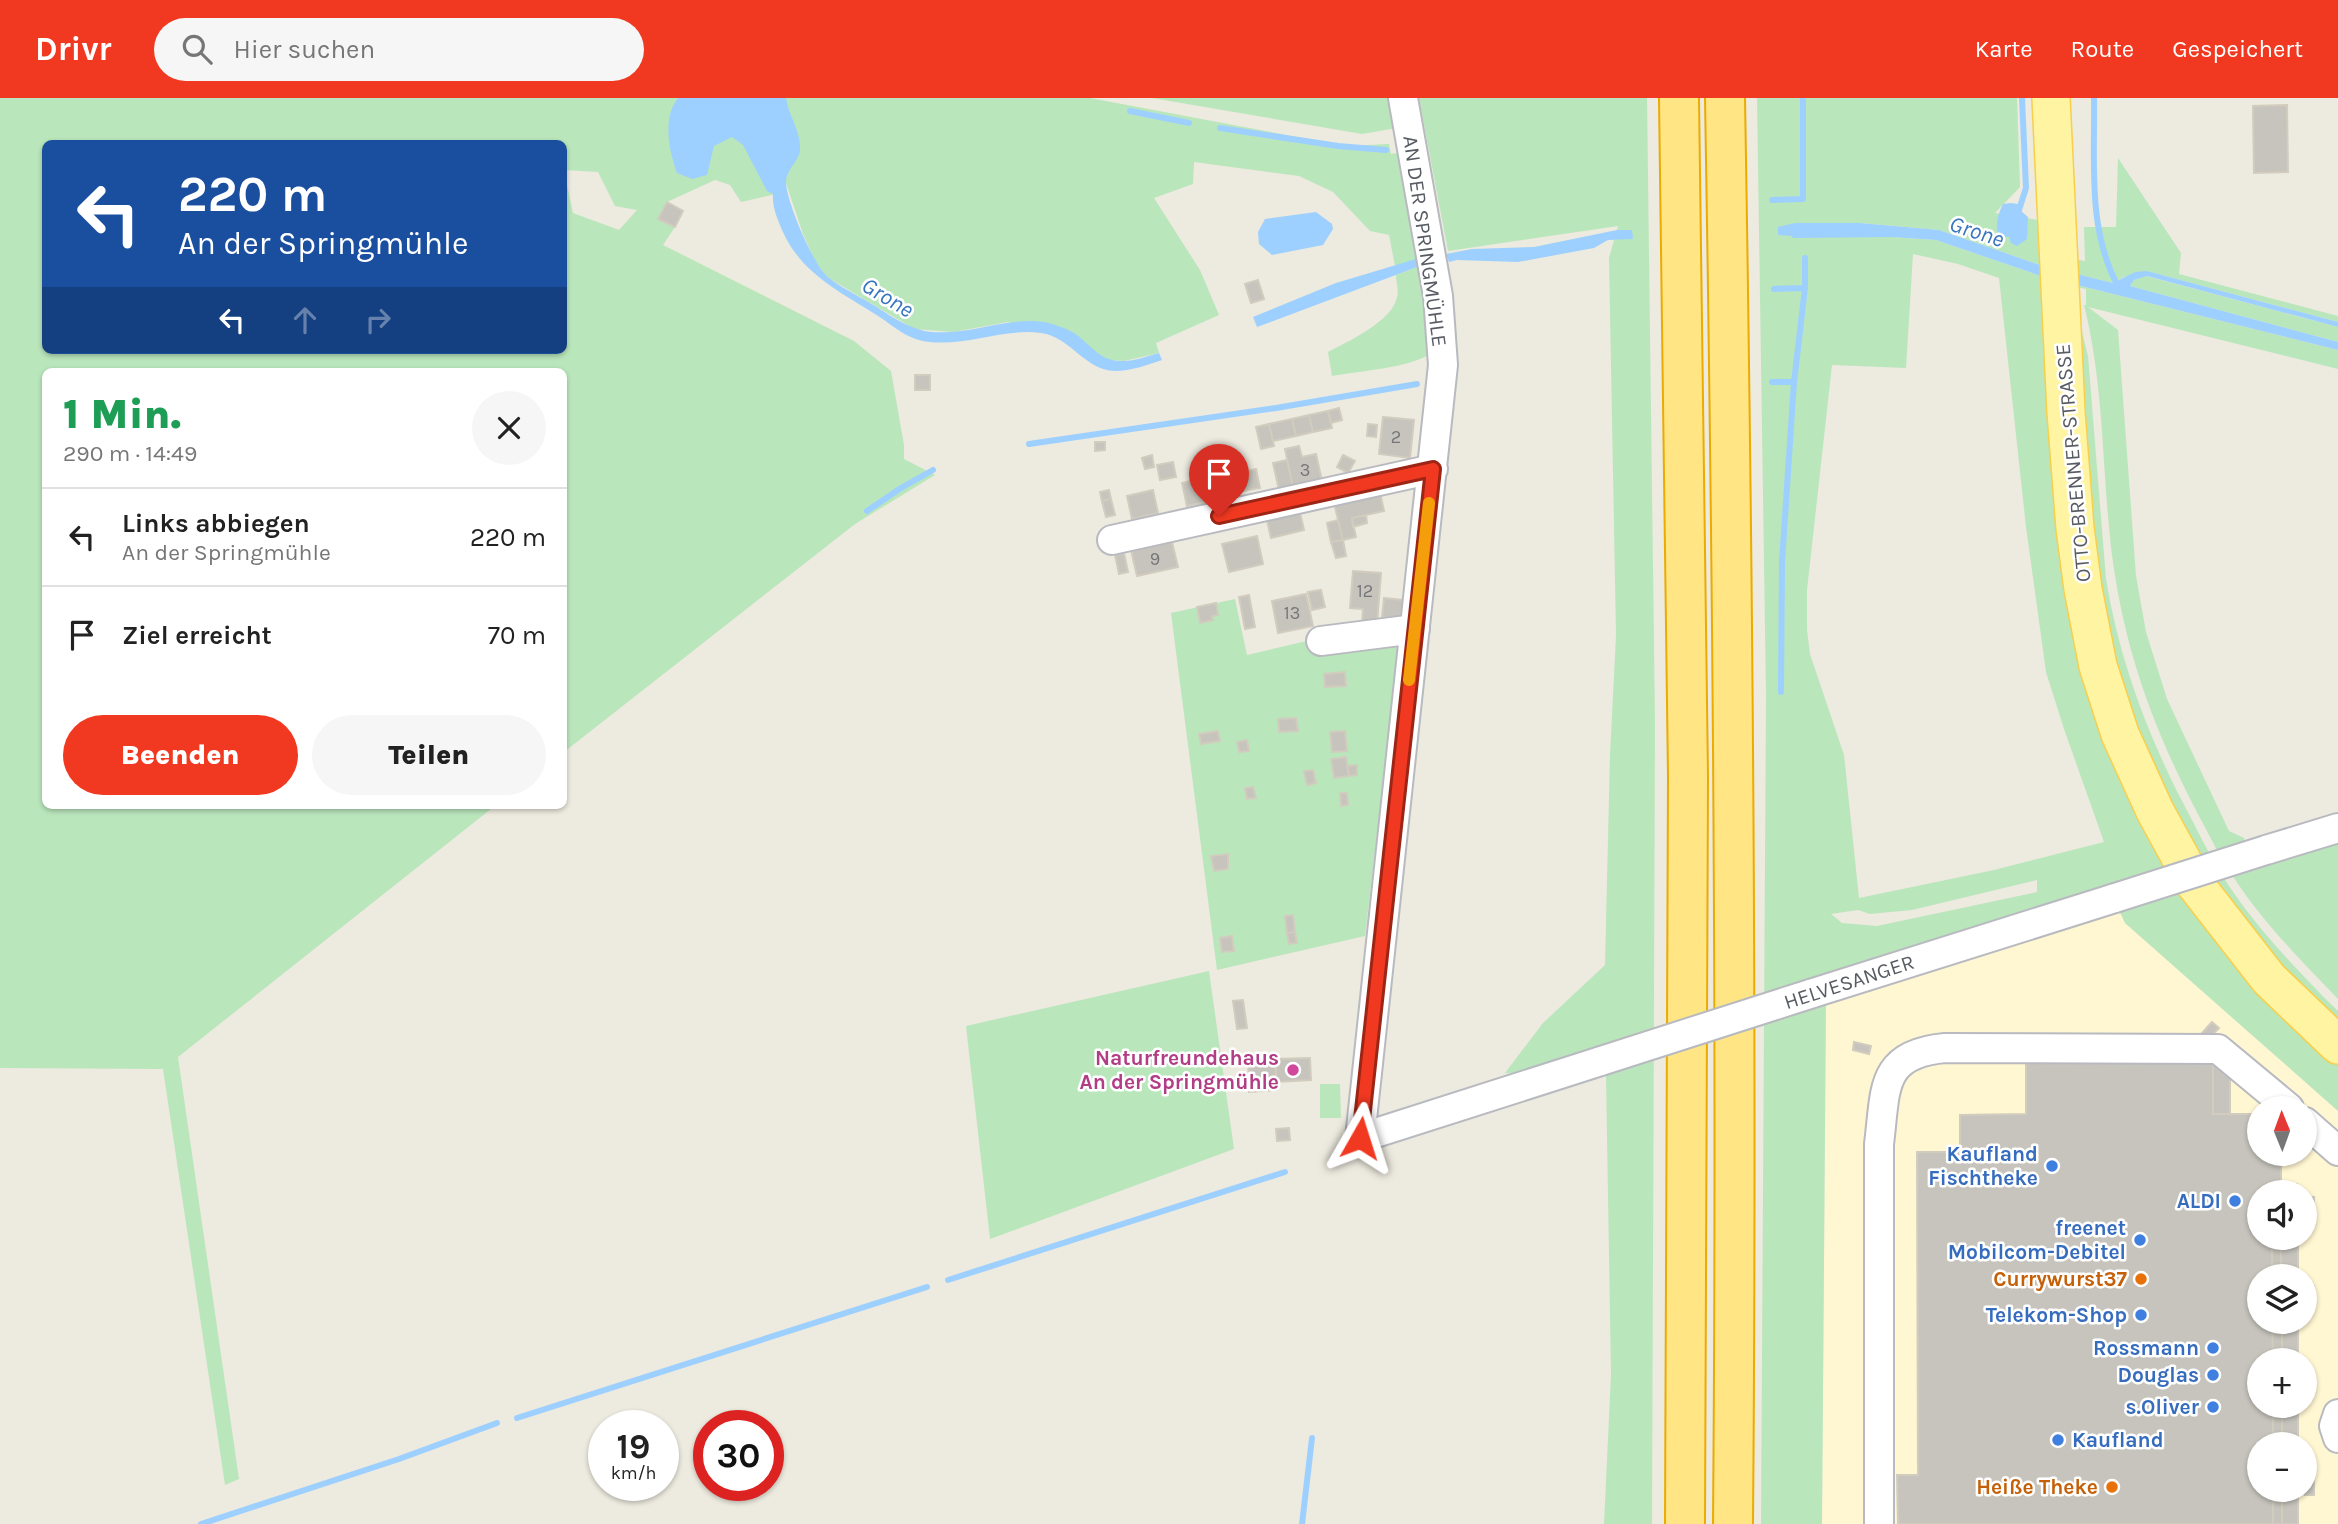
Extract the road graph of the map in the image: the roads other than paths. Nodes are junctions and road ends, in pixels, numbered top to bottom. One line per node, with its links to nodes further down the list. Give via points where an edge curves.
1 (1403, 98): 5 (street, AN DER SPRINGMÜHLE, via 1441,331 1443,365)
2 (1679, 98): 17 (highway, via 1688,777)
3 (1725, 98): 18 (highway, via 1733,734)
4 (2051, 98): 10 (main road, OTTO-BRENNER-STRASSE, via 2068,438 2081,577 2098,666 2120,734 2194,884 2269,979)
5 (1433, 469): 6 (street); 7 (street, AN DER SPRINGMÜHLE)
6 (1112, 540)
7 (1415, 629): 8 (street); 13 (street, AN DER SPRINGMÜHLE)
8 (1321, 640)
9 (2338, 828): 13 (street, HELVESANGER, bridge)
10 (2338, 1045)
11 (2275, 1096): 19 (street, via 2218,1049 1945,1048 1904,1058 1886,1086 1879,1144)
12 (2317, 1133): 14 (street)
13 (1360, 1138)
14 (2338, 1151)
15 (2338, 1415): 16 (street, via 2334,1426)
16 (2338, 1438)
17 (1685, 1524)
18 (1733, 1524)
19 (1879, 1524)

